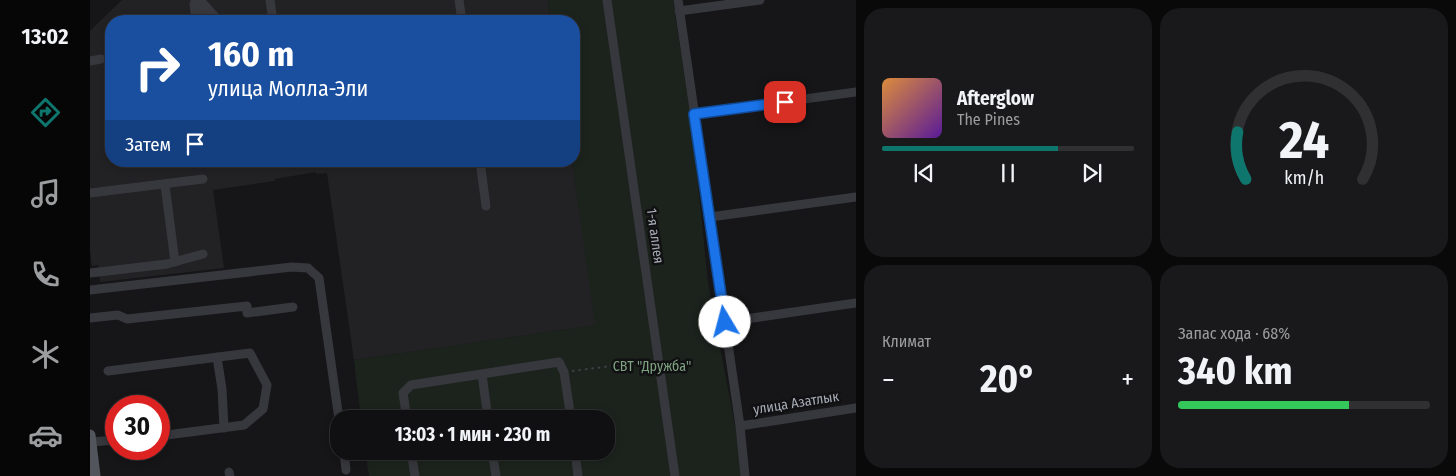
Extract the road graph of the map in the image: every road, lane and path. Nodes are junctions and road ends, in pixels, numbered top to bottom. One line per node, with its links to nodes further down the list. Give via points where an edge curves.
1 (194, 0): 9 (street); 10 (street)
2 (200, 0): 11 (street)
3 (270, 0): 12 (street)
4 (460, 0): 13 (street)
5 (607, 0): 34 (street, 1-я аллея)
6 (678, 0): 8 (street)
7 (760, 0): 8 (street)
8 (679, 11): 17 (street)
9 (195, 15)
10 (201, 15)
11 (214, 15)
12 (271, 15)
13 (461, 15)
14 (101, 59): 15 (street)
15 (90, 61)
16 (856, 92): 17 (street)
17 (694, 114): 24 (street)
18 (481, 167): 23 (street)
19 (203, 179): 20 (street)
20 (164, 184): 21 (street); 26 (street)
21 (90, 192)
22 (856, 197): 24 (street)
23 (486, 206)
24 (710, 217): 32 (street)
25 (203, 254): 26 (street)
26 (175, 262): 27 (street)
27 (90, 273)
28 (90, 290): 39 (street, via 292,267 308,268 319,278)
29 (856, 304): 32 (street)
30 (293, 307): 31 (street, via 247,313 247,306 127,319 118,315)
31 (90, 318)
32 (725, 322): 43 (street)
33 (217, 357): 35 (street); 44 (street); 44 (street, via 250,352 267,385 263,409 244,425)
34 (659, 360): 36 (path); 57 (street, 1-я аллея)
35 (108, 371)
36 (564, 372): 37 (street, via 559,362); 42 (street)
37 (482, 374): 40 (street, via 411,385 404,393); 41 (street)
38 (856, 408): 43 (street, улица Азатлык)
39 (338, 410)
40 (406, 410)
41 (487, 410)
42 (570, 410)
43 (740, 426): 58 (street)
44 (224, 428): 45 (street)
45 (170, 435)
46 (90, 438): 47 (street); 53 (main road)
47 (105, 439)
48 (345, 460): 52 (street)
49 (412, 460): 54 (street)
50 (493, 460): 55 (street)
51 (576, 460): 56 (street)
52 (346, 470)
53 (95, 476)
54 (415, 476)
55 (496, 476)
56 (578, 476)
57 (675, 476)
58 (745, 476)

